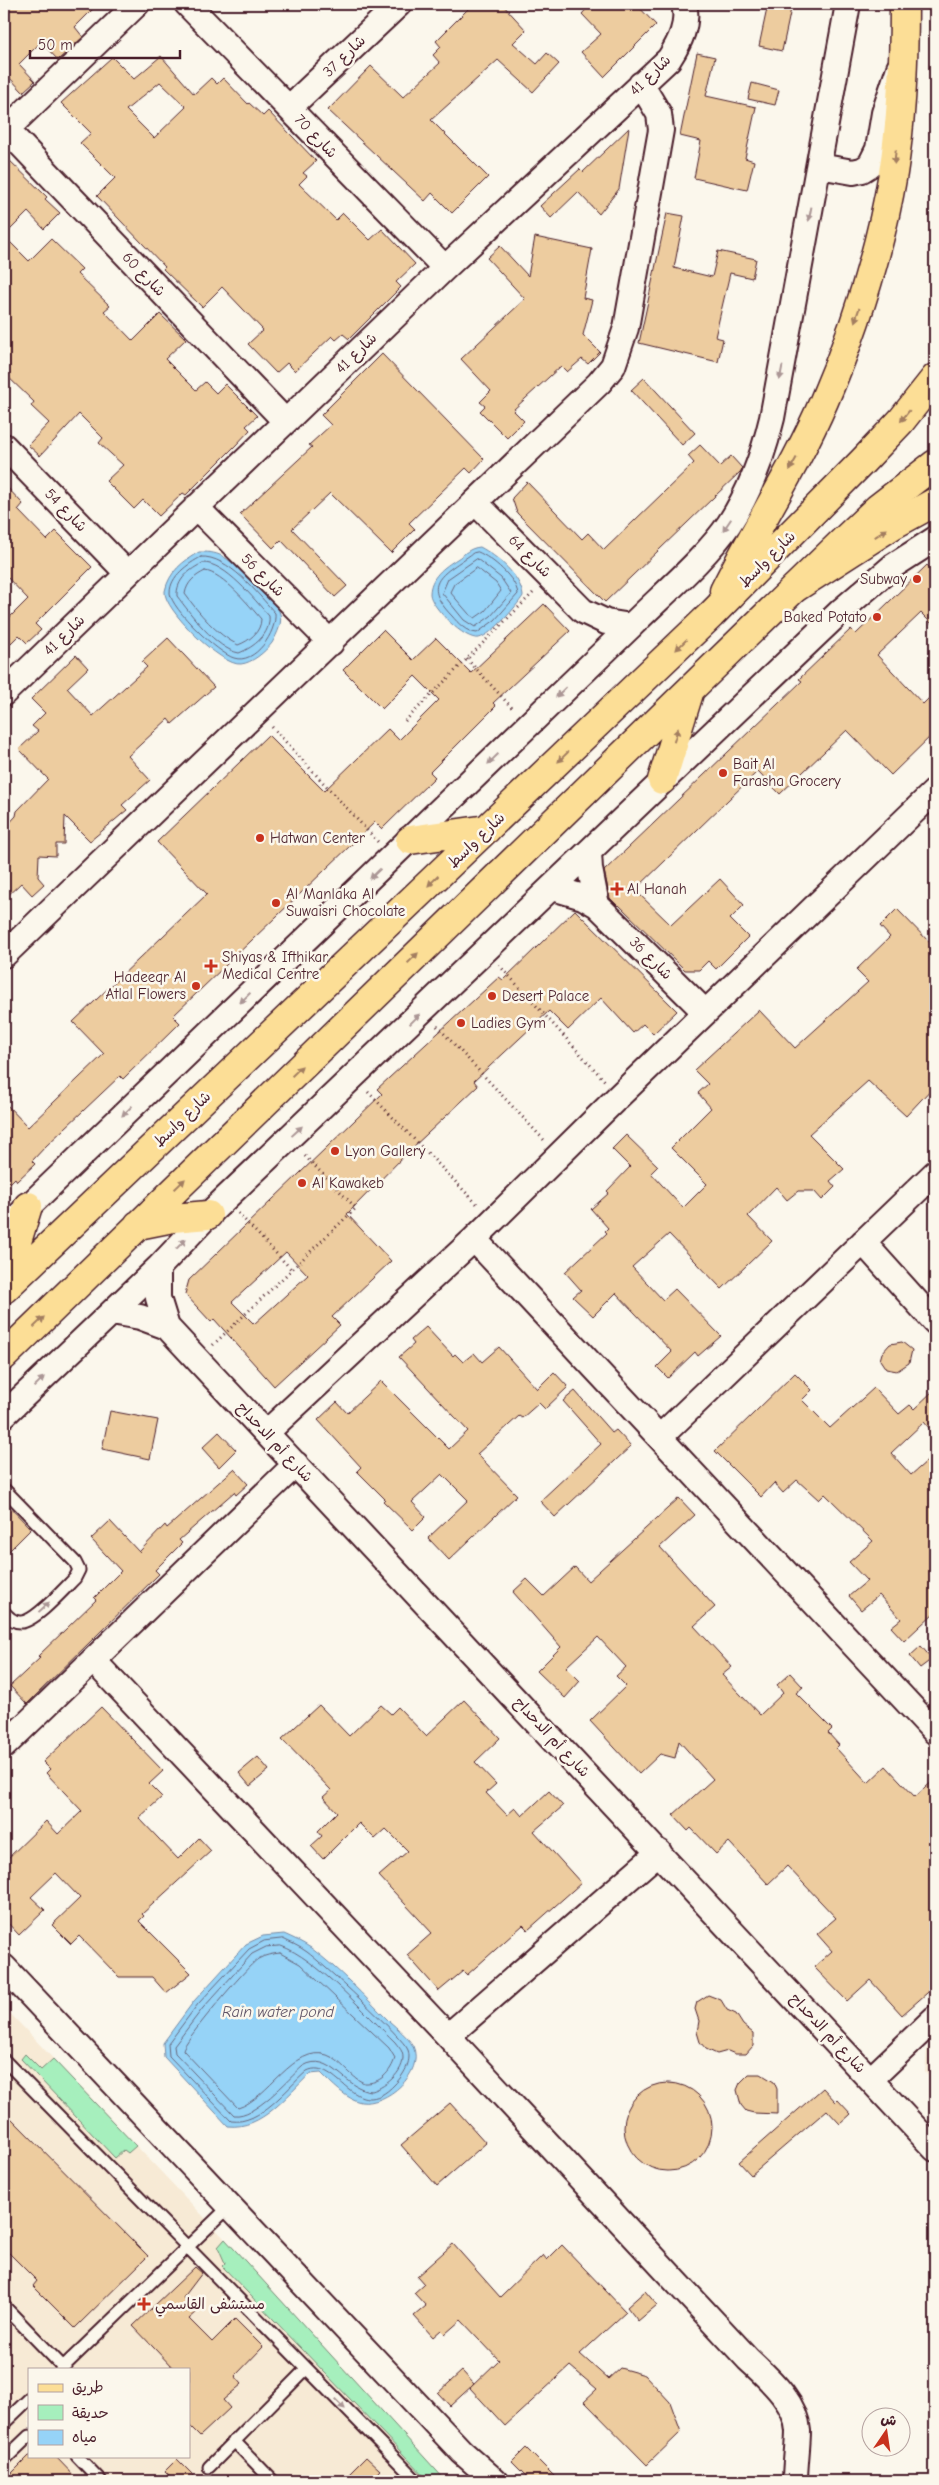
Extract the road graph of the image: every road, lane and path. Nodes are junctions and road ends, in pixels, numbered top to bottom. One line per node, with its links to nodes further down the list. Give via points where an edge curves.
1 (137, 4): 10 (street)
2 (187, 4): 9 (street, شارع 70)
3 (399, 4): 9 (street, شارع 37)
4 (684, 4): 8 (street, شارع 41, via 684,28 679,44 669,59)
5 (848, 4): 11 (street)
6 (904, 4): 7 (main road)
7 (904, 57): 11 (street, via 889,94 876,158 862,170 853,172); 25 (main road, one-way to 25, via 893,174 874,257 854,322 824,402 802,448 753,534)
8 (641, 84): 12 (street, شارع 41); 17 (street, via 659,114 661,130 621,348 613,366 599,383)
9 (289, 108): 12 (street, شارع 70)
10 (5, 128): 14 (street, شارع 60)
11 (819, 166): 26 (street, one-way to 26, via 772,418 750,484 715,543)
12 (444, 268): 14 (street, شارع 41)
13 (935, 378): 25 (main road, شارع واسط, one-way to 25, via 864,461)
14 (285, 421): 19 (street, شارع 41)
15 (4, 446): 21 (street, شارع 54)
16 (935, 464): 23 (main road, via 878,508)
17 (475, 502): 22 (street, شارع 64); 27 (street)
18 (935, 502): 23 (main road, one-way to 18)
19 (196, 507): 21 (street, شارع 41); 27 (street, شارع 56)
20 (935, 540): 35 (street, via 893,566 866,588)
21 (127, 574): 31 (street, شارع 41)
22 (549, 576): 24 (street, شارع 64); 28 (path)
23 (795, 588): 30 (main road)
24 (583, 612): 26 (street, شارع 64, via 606,622); 29 (street, شارع 64, via 592,635)
25 (712, 616): 37 (main road, شارع واسط, one-way to 37)
26 (631, 626): 29 (street)
27 (331, 643): 32 (street)
28 (466, 659): 33 (path); 34 (path)
29 (594, 660): 34 (street, one-way to 34)
30 (690, 690): 35 (main road, one-way to 30); 54 (main road, one-way to 30)
31 (4, 693)
32 (258, 712): 38 (path); 43 (street)
33 (405, 721)
34 (528, 725): 38 (street, one-way to 38)
35 (662, 780): 39 (street)
36 (935, 791): 45 (street)
37 (487, 829): 38 (main road); 61 (main road, شارع واسط, one-way to 61)
38 (401, 849): 51 (street, one-way to 51)
39 (589, 852): 40 (street); 41 (street)
40 (553, 888): 41 (street, شارع 36); 42 (street)
41 (597, 904): 45 (street, شارع 36)
42 (486, 950): 44 (street); 47 (path)
43 (4, 955)
44 (423, 1011): 46 (street, one-way to 44); 49 (path)
45 (705, 1012): 47 (street)
46 (354, 1078): 48 (street, one-way to 46); 53 (path)
47 (618, 1096): 49 (street)
48 (288, 1139): 52 (street); 59 (path, via 356,1208)
49 (558, 1156): 53 (street)
50 (935, 1173): 57 (street)
51 (28, 1206): 55 (street); 60 (main road)
52 (217, 1207): 54 (main road); 58 (street, one-way to 52); 59 (path)
53 (493, 1220): 56 (street)
54 (138, 1225): 65 (main road, one-way to 54)
55 (4, 1230)
56 (474, 1239): 68 (street); 69 (street)
57 (863, 1242): 63 (street); 69 (street)
58 (158, 1268): 62 (street); 64 (street, شارع أم الدحداح, via 158,1298)
59 (291, 1269): 66 (path)
60 (4, 1284)
61 (4, 1289)
62 (112, 1312): 64 (street, شارع أم الدحداح); 67 (street, one-way to 62)
63 (935, 1322)
64 (168, 1327): 66 (street, شارع أم الدحداح)
65 (4, 1356)
66 (198, 1359): 68 (street, شارع أم الدحداح)
67 (4, 1415)
68 (266, 1433): 70 (street, شارع أم الدحداح)
69 (660, 1437): 74 (street)
70 (296, 1464): 73 (street); 76 (street, شارع أم الدحداح)
71 (4, 1489): 72 (lane, one-way to 71, via 20,1622 32,1618 75,1578 79,1570 75,1562 18,1510)
72 (4, 1612)
73 (93, 1660): 75 (street); 79 (street)
74 (935, 1732)
75 (4, 1746)
76 (659, 1852): 79 (street); 81 (street, شارع أم الدحداح)
77 (4, 1967): 83 (street)
78 (935, 2018): 81 (street)
79 (448, 2036): 102 (street, via 773,2383 790,2406 798,2432)
80 (4, 2060): 84 (lane)
81 (871, 2079): 82 (street, شارع أم الدحداح)
82 (935, 2148)
83 (230, 2206): 84 (lane); 93 (street)
84 (187, 2248): 87 (lane); 88 (lane)
85 (4, 2306): 86 (lane)
86 (8, 2319): 87 (lane)
87 (62, 2368)
88 (305, 2370): 92 (lane); 99 (lane, one-way to 99)
89 (28, 2402): 90 (lane)
90 (4, 2424)
91 (28, 2437): 94 (lane)
92 (234, 2441): 96 (lane); 98 (lane)
93 (462, 2452): 100 (street); 101 (street)
94 (6, 2453)
95 (79, 2458): 97 (lane)
96 (209, 2467)
97 (101, 2481)
98 (273, 2481)
99 (417, 2481)
100 (480, 2481)
101 (495, 2481)
102 (795, 2481)

